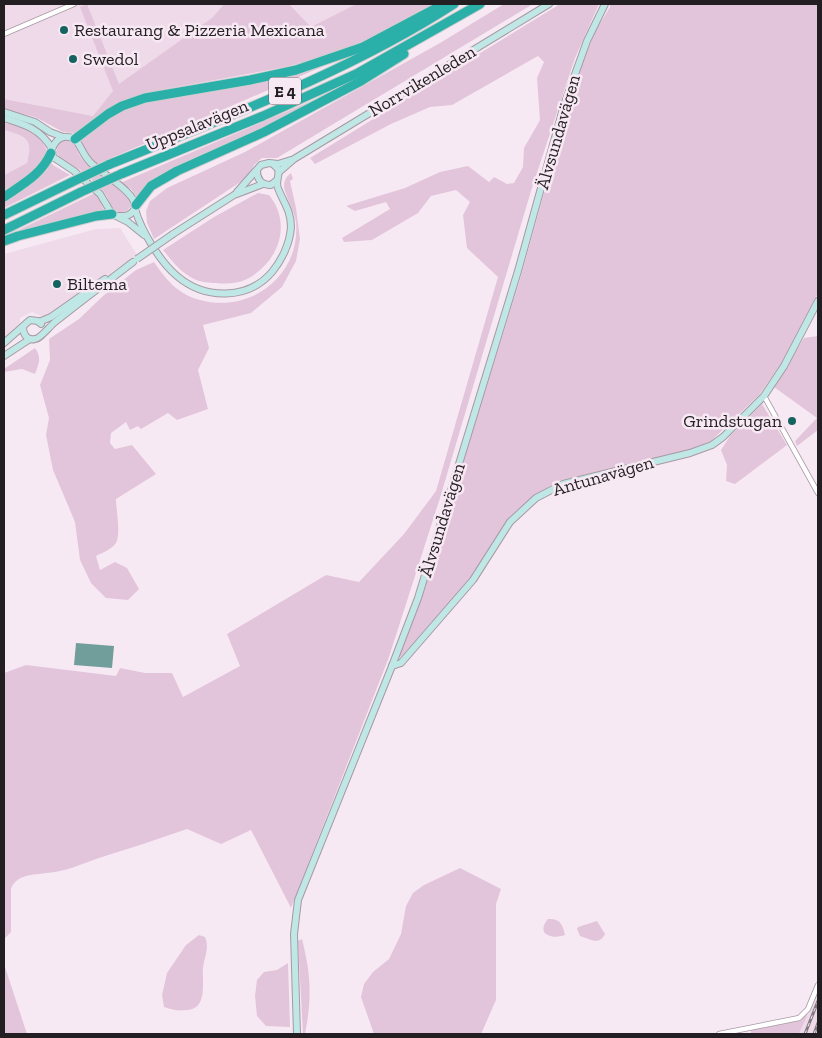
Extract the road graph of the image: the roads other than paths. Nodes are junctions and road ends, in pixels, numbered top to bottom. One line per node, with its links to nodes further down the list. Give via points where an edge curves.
1 (74, 4): 8 (street)
2 (444, 4): 12 (highway, via 363,47 296,70 145,98 122,106)
3 (454, 4): 25 (highway, Uppsalavägen / E 4, bridge, via 354,60 108,165)
4 (480, 4): 7 (highway, Uppsalavägen / E 4)
5 (549, 4): 14 (street, Norrvikenleden)
6 (605, 4): 39 (street, Älvsundavägen, via 587,41 564,105 520,263 421,588)
7 (466, 13): 23 (highway, via 361,81 151,186); 26 (highway, Uppsalavägen / E 4, bridge, via 358,73 264,116 121,174)
8 (4, 34)
9 (4, 112): 11 (street)
10 (4, 118): 13 (street, via 36,130)
11 (64, 136): 12 (street); 13 (street)
12 (75, 139): 23 (street, via 90,162 133,197)
13 (51, 151): 21 (highway, via 39,172); 24 (street, via 56,161 74,171 100,194)
14 (294, 159): 15 (street, Norrvikenleden); 17 (street, Norrvikenleden)
15 (273, 164): 16 (street, via 265,163); 17 (street)
16 (257, 171): 19 (street, via 258,178); 20 (street)
17 (279, 172): 18 (street)
18 (278, 180): 19 (street, via 271,185); 22 (street, via 277,187)
19 (265, 184): 20 (street); 22 (street)
20 (234, 195): 29 (street, bridge)
21 (4, 197)
22 (284, 200): 28 (street, via 290,213 291,228 278,265 255,286 240,292 208,293 191,286 176,276)
23 (136, 207): 24 (street, via 125,216); 28 (street)
24 (114, 215): 27 (highway, via 96,216); 28 (street, via 128,222)
25 (4, 216)
26 (4, 230)
27 (4, 241)
28 (150, 241)
29 (135, 260): 31 (street); 33 (street)
30 (818, 300): 37 (street, Antunavägen, via 784,366)
31 (39, 322): 32 (street, via 30,320); 33 (street)
32 (23, 327): 34 (street, via 24,334); 35 (street)
33 (43, 332): 34 (street, via 38,338)
34 (30, 339): 36 (street)
35 (4, 344)
36 (4, 356)
37 (764, 396): 38 (street); 39 (street, Antunavägen, via 712,445 563,484 536,498 510,522 459,598 401,663)
38 (818, 493)
39 (392, 666): 41 (street, Älvsundavägen, via 298,900 294,934)
40 (818, 984): 42 (street, via 808,1009 799,1018)
41 (297, 1034)
42 (719, 1034)

